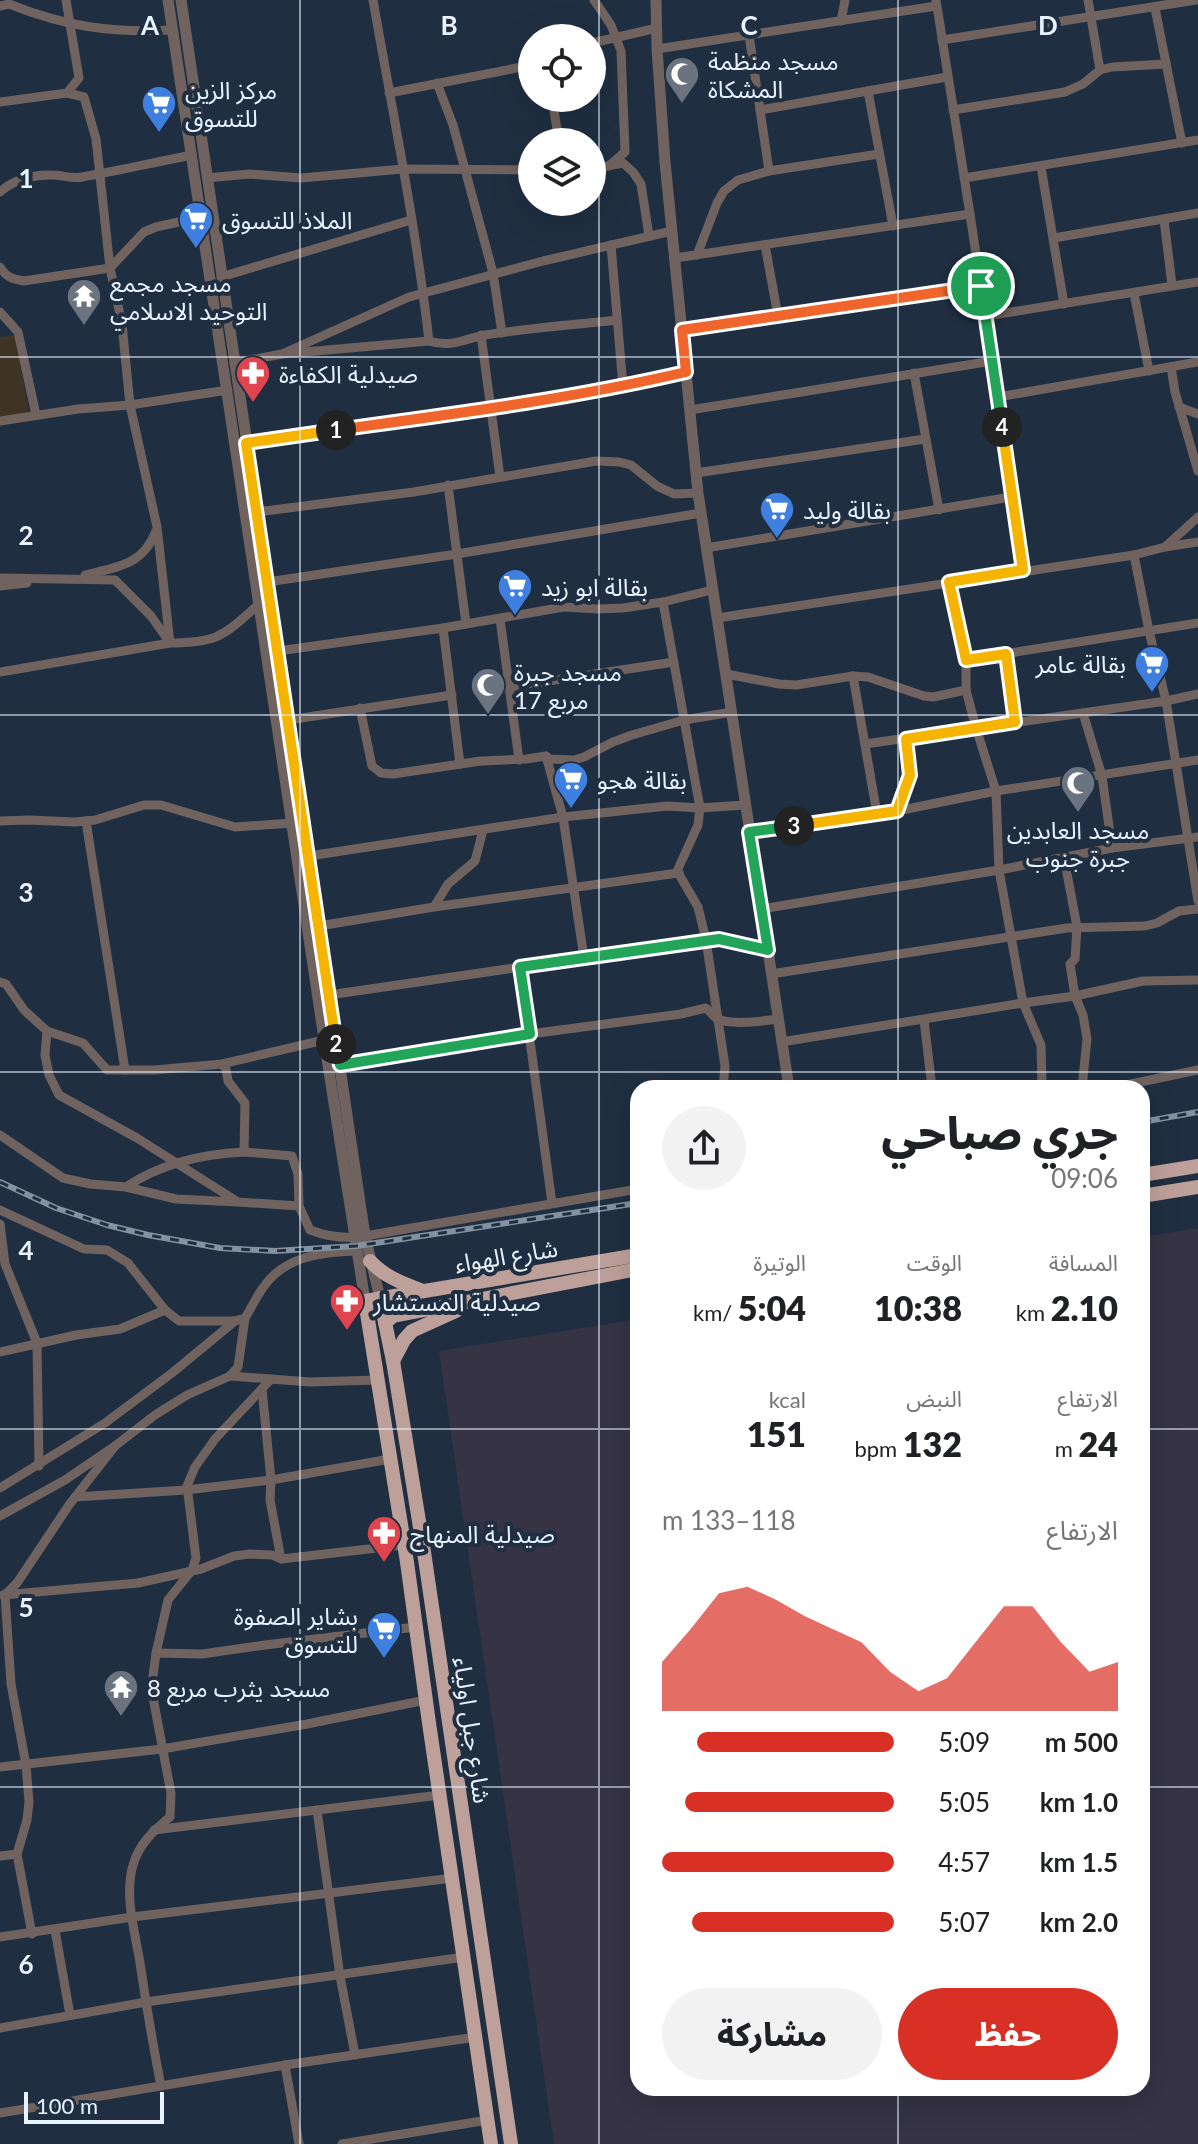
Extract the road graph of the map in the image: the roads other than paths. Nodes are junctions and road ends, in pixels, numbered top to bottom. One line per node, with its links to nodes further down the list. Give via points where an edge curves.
1 (66, 0): 15 (street)
2 (168, 0): 17 (street)
3 (181, 0): 46 (street)
4 (373, 0): 30 (street)
5 (594, 0): 19 (street)
6 (656, 0): 16 (street)
7 (845, 0): 14 (street)
8 (1088, 0): 13 (street)
9 (1196, 0): 12 (street)
10 (6, 3): 15 (street)
11 (936, 3): 14 (street); 21 (street)
12 (1155, 8): 13 (street); 23 (street)
13 (1091, 17): 21 (street); 25 (street)
14 (841, 21): 18 (street)
15 (70, 24): 17 (street, via 121,32); 29 (street, via 79,78)
16 (657, 28): 19 (street); 22 (street)
17 (173, 30): 37 (street)
18 (749, 35): 22 (street); 32 (street)
19 (617, 36): 20 (street); 38 (street, via 625,152)
20 (606, 39)
21 (942, 40): 26 (street)
22 (657, 49): 55 (street)
23 (1166, 64): 25 (street); 35 (street)
24 (518, 68): 27 (street)
25 (1100, 70): 33 (street, via 1065,92)
26 (947, 77): 28 (street); 33 (street)
27 (437, 83): 30 (street); 42 (street)
28 (868, 91): 32 (street); 36 (street)
29 (67, 93): 31 (street); 45 (street, via 84,97)
30 (389, 93): 41 (street)
31 (0, 102)
32 (760, 110): 44 (street)
33 (953, 110): 47 (street)
34 (1198, 140): 35 (street)
35 (1182, 143): 40 (street)
36 (879, 154): 44 (street); 54 (street)
37 (192, 155): 45 (street); 51 (street)
38 (609, 166): 39 (street); 56 (street, via 623,163 639,179)
39 (606, 167)
40 (1041, 167): 47 (street); 57 (street)
41 (403, 169): 42 (street); 46 (street, via 301,178); 52 (street)
42 (464, 170): 43 (street); 64 (street)
43 (518, 170)
44 (769, 171): 60 (street, via 738,180 724,191)
45 (100, 174): 48 (street, via 37,176); 63 (street)
46 (207, 178): 65 (street)
47 (964, 178): 50 (street)
48 (0, 192)
49 (1198, 213): 53 (street)
50 (970, 214): 54 (street); 68 (street)
51 (201, 217): 63 (street, via 144,232); 89 (street)
52 (411, 220): 65 (street); 69 (street)
53 (1164, 220): 57 (street); 67 (street)
54 (893, 226): 59 (street)
55 (672, 231): 56 (street); 61 (street)
56 (649, 236): 58 (street)
57 (1054, 238): 71 (street)
58 (611, 245): 64 (street); 75 (street)
59 (765, 245): 60 (street); 73 (street)
60 (697, 255): 61 (street)
61 (675, 258): 76 (street)
62 (0, 267): 63 (street, via 13,280 24,281)
63 (110, 268): 91 (street)
64 (493, 273): 69 (street); 77 (street)
65 (221, 277): 83 (street)
66 (1198, 282): 67 (street)
67 (1172, 285): 70 (street)
68 (981, 286): 73 (street); 74 (street)
69 (424, 293): 79 (street); 80 (street)
70 (1134, 293): 71 (street); 85 (street)
71 (1064, 304): 74 (street)
72 (0, 312): 96 (street, via 18,332)
73 (778, 316): 76 (street)
74 (986, 316): 81 (street)
75 (617, 320): 77 (street); 88 (street)
76 (682, 330): 86 (street)
77 (502, 333): 78 (street)
78 (481, 335): 79 (street, via 452,344); 93 (street)
79 (429, 341): 80 (street)
80 (282, 354): 83 (street)
81 (992, 361): 87 (street); 90 (street)
82 (1198, 362): 84 (street)
83 (234, 363): 99 (street)
84 (1171, 367): 85 (street); 92 (street)
85 (1149, 371): 90 (street)
86 (686, 372): 88 (street); 94 (street)
87 (914, 373): 94 (street); 98 (street)
88 (623, 387): 93 (street)
89 (228, 390): 91 (street); 124 (street)
90 (998, 397): 105 (street)
91 (130, 405): 96 (street); 110 (street)
92 (1179, 407): 95 (street); 100 (street)
93 (492, 409): 99 (street); 102 (street)
94 (690, 410): 101 (street)
95 (1198, 414)
96 (36, 415): 97 (street)
97 (0, 421)
98 (925, 439): 101 (street); 106 (street)
99 (246, 443): 107 (street)
100 (1198, 471)
101 (696, 473): 104 (street)
102 (500, 477): 103 (street); 104 (street, via 608,461 631,465 667,492)
103 (448, 485): 107 (street); 114 (street)
104 (698, 493): 108 (street)
105 (1011, 497): 106 (street); 116 (street)
106 (939, 510): 113 (street)
107 (257, 512): 119 (street)
108 (701, 513): 113 (street); 114 (street)
109 (1198, 517): 112 (street)
110 (157, 527): 118 (street, via 142,556); 131 (street)
111 (1198, 542): 112 (street)
112 (1165, 547): 115 (street)
113 (706, 548): 122 (street)
114 (457, 554): 119 (street); 128 (street)
115 (1134, 555): 116 (street); 130 (street)
116 (1023, 570): 120 (street)
117 (0, 578): 118 (street)
118 (72, 578): 121 (street); 131 (street, via 115,580)
119 (267, 582): 132 (street)
120 (949, 582): 125 (street); 134 (street)
121 (0, 586)
122 (712, 590): 123 (street); 125 (street)
123 (663, 602): 126 (street, via 608,609 564,607); 135 (street)
124 (259, 604): 131 (street, via 225,634 196,643); 167 (street)
125 (717, 618): 137 (street)
126 (500, 619): 128 (street); 139 (street)
127 (1198, 623): 130 (street)
128 (466, 624): 129 (street)
129 (443, 628): 132 (street); 142 (street)
130 (1149, 631): 133 (street); 143 (street)
131 (170, 643): 136 (street)
132 (278, 651): 147 (street)
133 (1006, 654): 134 (street); 149 (street)
134 (966, 660): 140 (street)
135 (674, 662): 139 (street); 148 (street)
136 (0, 672)
137 (726, 674): 138 (street, via 796,685); 145 (street)
138 (853, 676): 140 (street, via 924,696); 152 (street)
139 (509, 687): 154 (street)
140 (966, 690): 150 (street)
141 (1198, 694): 143 (street)
142 (452, 695): 144 (street); 156 (street)
143 (1166, 701): 146 (street); 157 (street)
144 (360, 708): 147 (street); 156 (street, via 372,766 381,773)
145 (732, 712): 148 (street); 160 (street)
146 (1083, 713): 149 (street); 158 (street)
147 (288, 720): 172 (street)
148 (684, 720): 153 (street, via 613,742 584,757); 161 (street)
149 (1015, 722): 150 (street)
150 (976, 728): 151 (street); 159 (street)
151 (906, 739): 152 (street); 162 (street, via 910,775)
152 (865, 744): 163 (street)
153 (546, 756): 154 (street); 164 (street)
154 (519, 760): 156 (street)
155 (1198, 760): 157 (street)
156 (460, 764)
157 (1175, 764): 158 (street); 170 (street)
158 (1102, 776): 159 (street); 171 (street)
159 (996, 791): 162 (street); 174 (street)
160 (745, 805): 161 (street); 169 (street)
161 (700, 808): 164 (street, via 667,806); 175 (street)
162 (897, 811): 163 (street)
163 (877, 814): 169 (street)
164 (563, 817): 168 (street); 176 (street)
165 (0, 821): 166 (street)
166 (86, 821): 167 (street, via 161,805 235,827); 203 (street)
167 (292, 823): 199 (street)
168 (483, 830): 172 (street); 178 (street, via 475,861 448,884)
169 (749, 832): 179 (street)
170 (1193, 838): 171 (street); 177 (street)
171 (1112, 848): 173 (street)
172 (309, 856): 181 (street)
173 (1064, 857): 174 (street); 182 (street)
174 (999, 870): 179 (street); 183 (street)
175 (678, 873): 176 (street); 184 (street, via 698,907)
176 (574, 888): 178 (street); 186 (street)
177 (1198, 901)
178 (434, 907): 181 (street)
179 (761, 909): 185 (street)
180 (1198, 909): 182 (street, via 1145,926)
181 (319, 926): 191 (street)
182 (1077, 927): 183 (street); 192 (street, via 1070,964)
183 (1009, 937): 188 (street); 193 (street)
184 (706, 940): 185 (street); 186 (street); 194 (street)
185 (768, 950): 188 (street)
186 (584, 958): 187 (street)
187 (520, 967): 191 (street); 198 (street)
188 (771, 974): 195 (street)
189 (1198, 980): 192 (street, via 1143,981)
190 (0, 982): 197 (street)
191 (329, 995): 202 (street)
192 (1075, 996): 193 (street); 209 (street, via 1087,1039)
193 (1023, 1003): 196 (street); 208 (street, via 1041,1045)
194 (717, 1018): 195 (street); 198 (street, via 706,1008); 205 (street)
195 (778, 1019): 200 (street)
196 (924, 1020): 200 (street); 207 (street)
197 (47, 1031): 203 (street, via 83,1043 107,1070); 213 (street, via 45,1055 59,1095)
198 (530, 1034): 202 (street); 221 (street)
199 (324, 1040): 201 (street); 225 (street)
200 (781, 1042): 206 (street)
201 (222, 1064): 203 (street); 212 (street, via 245,1103)
202 (340, 1065): 225 (street)
203 (125, 1070)
204 (1198, 1070): 210 (street)
205 (724, 1080)
206 (788, 1080)
207 (931, 1080)
208 (1042, 1080)
209 (1083, 1080)
210 (1150, 1080)
211 (0, 1135): 216 (street, via 63,1178)
212 (244, 1152): 213 (street); 222 (street, via 292,1156)
213 (176, 1163): 216 (street); 220 (street)
214 (1198, 1166): 215 (highway)
215 (1150, 1174)
216 (126, 1187): 220 (street, via 176,1199)
217 (1198, 1187): 219 (highway)
218 (630, 1190): 221 (street)
219 (1150, 1195)
220 (238, 1202): 222 (street)
221 (552, 1203): 225 (street)
222 (299, 1206): 225 (street, via 310,1230)
223 (0, 1210): 234 (street, via 84,1249 118,1256)
224 (0, 1224): 229 (street)
225 (359, 1237): 226 (street); 228 (street)
226 (356, 1251): 232 (street); 235 (street, via 295,1261 265,1285)
227 (630, 1256): 231 (highway, شارع الهواء)
228 (370, 1261): 231 (highway, via 391,1278); 232 (street)
229 (3, 1265): 238 (street)
230 (630, 1271): 233 (highway, شارع الهواء)
231 (424, 1291): 232 (highway, شارع الهواء)
232 (373, 1300): 236 (highway, شارع جبل اولياء); 237 (highway, شارع جبل اولياء)
233 (480, 1301): 236 (highway, شارع الهواء, via 393,1316); 240 (highway, via 412,1331)
234 (165, 1310): 235 (street, via 179,1321); 238 (street, via 120,1329)
235 (240, 1320): 241 (street, via 238,1367); 247 (street)
236 (385, 1323): 237 (highway); 240 (highway, شارع جبل اولياء)
237 (369, 1325): 243 (highway, شارع جبل اولياء)
238 (37, 1343): 239 (street); 247 (street)
239 (0, 1352)
240 (393, 1361): 290 (highway, شارع جبل اولياء)
241 (230, 1376): 242 (street); 245 (street, via 155,1415)
242 (271, 1379): 243 (street); 244 (street)
243 (377, 1380): 246 (highway, شارع جبل اولياء)
244 (262, 1389): 248 (street); 250 (street, via 215,1439)
245 (115, 1446): 251 (street); 252 (street)
246 (390, 1459): 248 (street); 253 (highway, شارع جبل اولياء)
247 (39, 1466): 249 (street)
248 (271, 1480): 250 (street); 254 (street)
249 (0, 1488)
250 (186, 1490): 251 (street); 255 (street, via 196,1558)
251 (75, 1497): 256 (street, via 17,1583)
252 (0, 1516)
253 (404, 1545): 254 (street); 257 (highway, شارع جبل اولياء)
254 (281, 1559): 255 (street, via 250,1554)
255 (192, 1570): 256 (street, via 138,1583); 258 (street, via 168,1600)
256 (3, 1595): 259 (street)
257 (416, 1627): 258 (street, via 202,1654); 261 (highway, شارع جبل اولياء)
258 (156, 1653): 262 (street, via 154,1703)
259 (11, 1684): 260 (street); 263 (street)
260 (0, 1686)
261 (426, 1700): 262 (street); 265 (highway, شارع جبل اولياء)
262 (162, 1749): 263 (street); 267 (street, via 170,1817)
263 (26, 1765): 264 (street); 268 (street, via 29,1802)
264 (0, 1767)
265 (440, 1795): 266 (street); 270 (highway, شارع جبل اولياء)
266 (317, 1810): 267 (street); 271 (street)
267 (154, 1830): 272 (street, via 133,1866)
268 (17, 1854): 269 (street); 274 (street)
269 (0, 1856)
270 (453, 1878): 271 (street); 276 (highway, شارع جبل اولياء)
271 (328, 1893): 272 (street); 277 (street)
272 (132, 1917): 273 (street); 278 (street)
273 (55, 1930): 274 (street); 279 (street)
274 (32, 1934): 275 (street)
275 (0, 1937)
276 (464, 1957): 277 (street); 281 (highway, شارع جبل اولياء)
277 (340, 1976): 278 (street); 282 (street)
278 (146, 2002): 279 (street); 284 (street)
279 (70, 2015): 280 (street)
280 (0, 2028)
281 (476, 2037): 282 (street); 286 (highway, شارع جبل اولياء)
282 (355, 2055): 283 (street)
283 (285, 2065): 284 (street); 287 (street)
284 (161, 2086): 285 (street)
285 (0, 2113)
286 (488, 2120): 288 (street); 289 (highway, شارع جبل اولياء)
287 (299, 2144)
288 (342, 2144)
289 (491, 2144)
290 (511, 2144)

